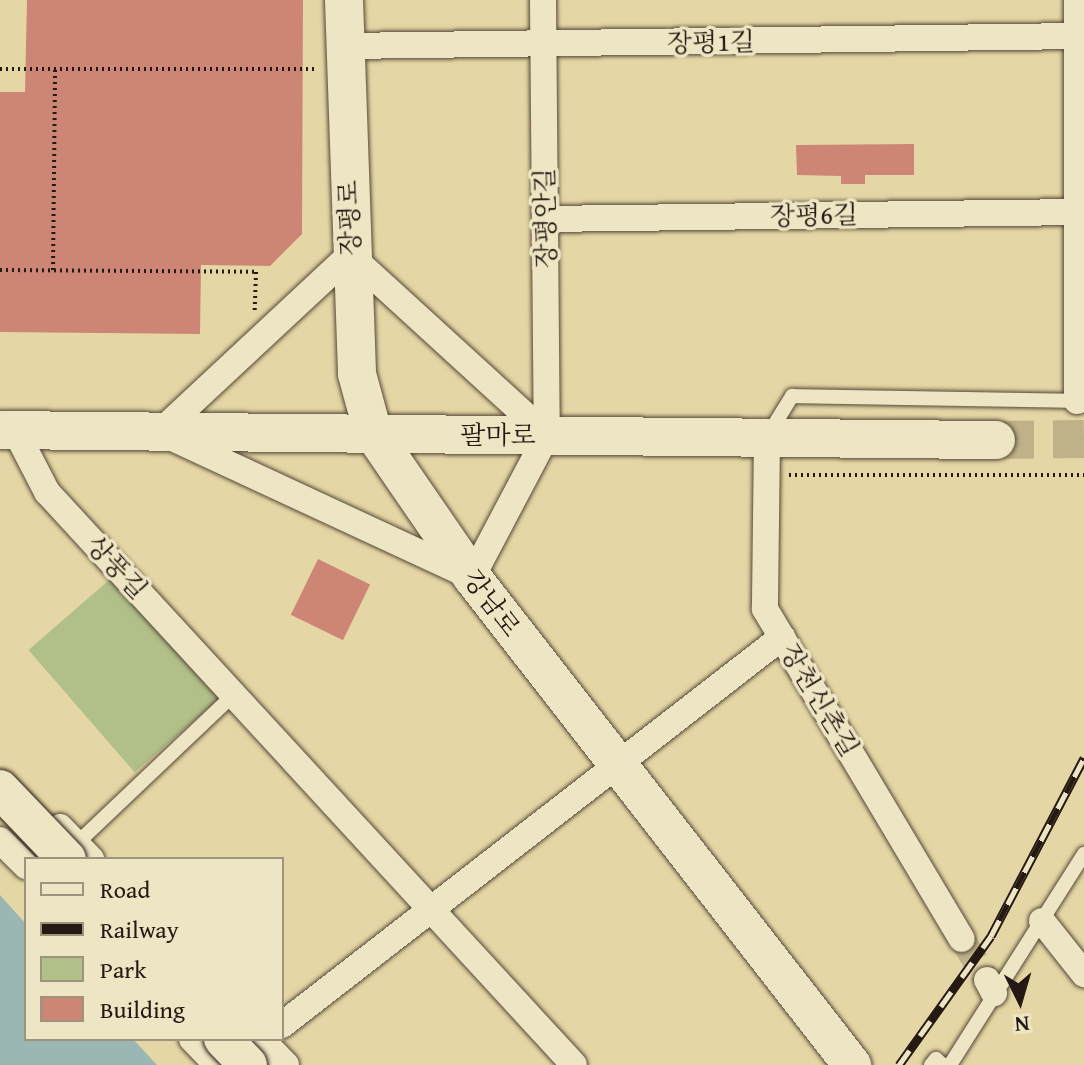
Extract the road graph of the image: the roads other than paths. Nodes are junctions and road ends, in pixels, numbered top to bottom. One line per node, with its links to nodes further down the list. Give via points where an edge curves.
1 (344, 0): 6 (main road, 장평로)
2 (543, 0): 5 (street, 장평안길)
3 (1077, 0): 4 (street)
4 (1078, 36): 5 (street, 장평1길); 7 (street)
5 (543, 45): 6 (street, 장평1길); 8 (street, 장평안길)
6 (344, 58): 9 (main road, 장평로)
7 (1083, 212): 8 (street, 장평6길); 10 (street)
8 (545, 219): 14 (street, 장평안길)
9 (350, 255): 12 (street); 13 (main road, 장평로, via 357,374); 14 (street)
10 (1077, 401): 16 (lane, via 792,396)
11 (7, 430): 12 (main road, 팔마로); 19 (street, 상풍길, via 47,492)
12 (160, 432): 13 (main road, 팔마로); 17 (street)
13 (373, 433): 14 (main road, 팔마로); 17 (main road, 강남로)
14 (547, 435): 16 (main road, 팔마로); 17 (street)
15 (996, 440): 16 (main road, 팔마로)
16 (766, 456): 18 (street, 장천신촌길, via 765,609)
17 (472, 577): 20 (main road, 강남로)
18 (782, 637): 20 (street); 30 (street, 장천신촌길)
19 (234, 694): 26 (lane); 28 (street, 상풍길)
20 (617, 767): 28 (street); 40 (main road, 강남로)
21 (0, 768): 26 (street)
22 (0, 789): 26 (main road, bridge)
23 (0, 806): 26 (main road)
24 (0, 840): 27 (street)
25 (1084, 854): 29 (lane)
26 (68, 856)
27 (24, 864)
28 (435, 912): 32 (street); 39 (street, 상풍길)
29 (1042, 921): 31 (street); 43 (lane, via 991,986)
30 (962, 939)
31 (1084, 974)
32 (284, 1027)
33 (194, 1041): 36 (street)
34 (235, 1041): 35 (main road, bridge)
35 (260, 1045): 37 (street); 38 (street)
36 (217, 1065)
37 (230, 1065)
38 (286, 1065)
39 (574, 1065)
40 (852, 1065)
41 (931, 1065): 42 (lane, via 936,1059)
42 (943, 1065)
43 (950, 1065)

